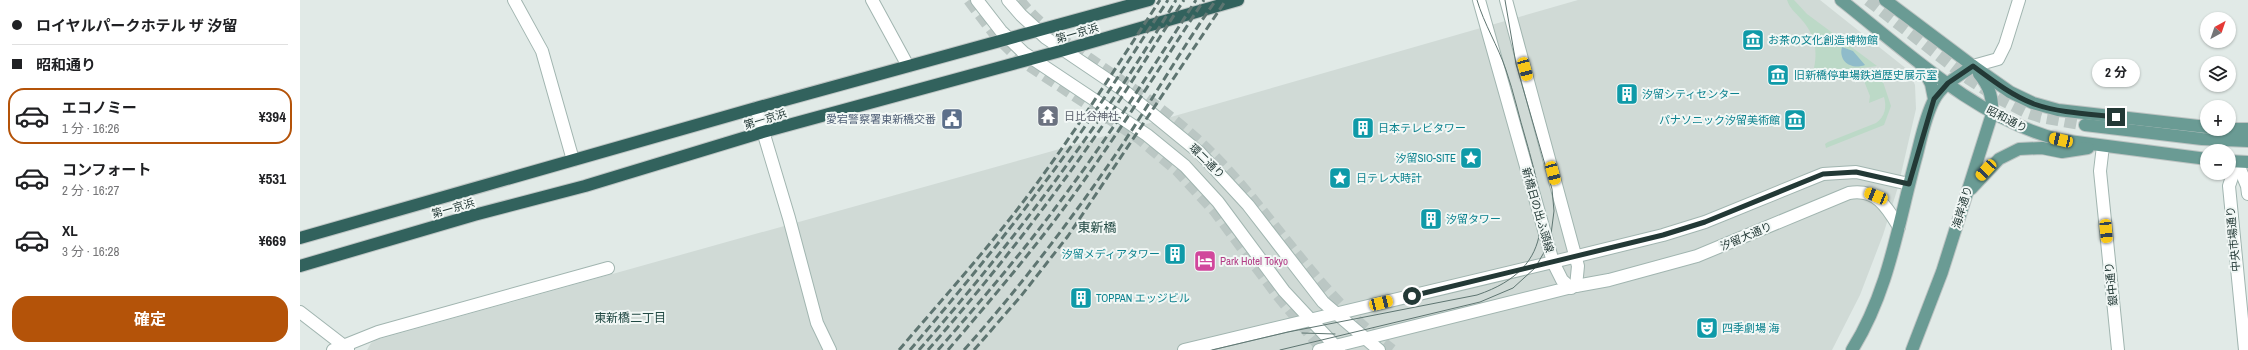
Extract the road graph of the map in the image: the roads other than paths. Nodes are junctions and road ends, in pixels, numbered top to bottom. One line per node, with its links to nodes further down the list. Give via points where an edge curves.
1 (514, 0): 31 (main road, via 542,51)
2 (978, 0): 13 (main road, 環二通り)
3 (1008, 0): 12 (main road, 環二通り)
4 (1149, 0): 12 (highway, 第一京浜)
5 (1238, 0): 14 (highway, 第一京浜)
6 (1479, 0): 39 (main road, 新橋日の出ふ頭線)
7 (1506, 0): 38 (main road)
8 (1841, 0): 16 (main road, 昭和通り)
9 (1885, 0): 18 (main road)
10 (2018, 0): 18 (main road, via 2005,45 1998,59)
11 (873, 2): 17 (main road)
12 (1038, 31): 13 (highway, 第一京浜); 14 (main road, 環二通り)
13 (1008, 39): 15 (main road, 環二通り); 17 (highway, 第一京浜)
14 (1064, 50): 15 (highway, 第一京浜); 40 (main road, 環二通り, via 1123,90 1200,153 1244,200)
15 (1032, 59): 27 (highway, 第一京浜); 43 (main road, 環二通り, via 1141,131 1179,161 1218,202)
16 (1917, 59): 19 (main road, 昭和通り); 20 (main road, via 1931,84)
17 (908, 66): 21 (highway, 第一京浜)
18 (1973, 66): 19 (main road); 22 (main road, 海岸通り, via 1986,82 1993,98); 24 (main road, via 2010,92 2033,104 2058,110)
19 (1948, 83): 20 (main road); 22 (main road, 昭和通り)
20 (1934, 99): 33 (main road)
21 (756, 108): 27 (main road); 31 (highway, 第一京浜)
22 (1992, 114): 29 (main road, 昭和通り, via 2040,135); 35 (main road, 海岸通り)
23 (2085, 125): 28 (main road, via 2202,139)
24 (2200, 126)
25 (2236, 129): 26 (main road)
26 (2248, 129)
27 (763, 132): 41 (highway, 第一京浜, via 585,186 474,215); 51 (main road, via 790,218 817,323)
28 (2248, 141)
29 (2103, 146): 30 (main road, 昭和通り); 35 (main road, via 2062,152 2042,148 2019,149 1999,159 1986,170); 57 (main road, 銀中通り, via 2100,170)
30 (2200, 158)
31 (573, 160): 37 (highway, 第一京浜)
32 (2238, 162): 34 (main road, 中央市場通り); 58 (main road, 中央市場通り, via 2229,186)
33 (1909, 184): 36 (main road); 38 (main road, via 1856,172 1823,174 1705,222)
34 (2248, 194)
35 (1964, 200): 56 (main road, 海岸通り, via 1942,272)
36 (1899, 227): 44 (main road, 汐留大通り, via 1884,203 1876,196 1849,193 1697,256); 55 (main road, via 1880,295)
37 (300, 238)
38 (1575, 256): 39 (main road); 44 (main road, via 1578,266)
39 (1553, 262): 44 (main road, via 1562,280); 46 (main road, 新橋日の出ふ頭線)
40 (1292, 264): 43 (main road, via 1294,275 1291,280); 46 (main road, 環二通り)
41 (300, 266)
42 (608, 268): 49 (main road, via 378,332)
43 (1279, 284): 47 (main road, 環二通り)
44 (1573, 287): 48 (main road)
45 (300, 312): 49 (main road)
46 (1335, 314): 47 (main road, 新橋日の出ふ頭線); 48 (main road, 環二通り)
47 (1310, 320): 50 (main road, 環二通り); 52 (main road, 新橋日の出ふ頭線)
48 (1366, 340): 50 (main road); 54 (main road, 環二通り)
49 (342, 348)
50 (1339, 349): 53 (main road)
51 (830, 350)
52 (1184, 350)
53 (1318, 350)
54 (1379, 350)
55 (1852, 350)
56 (1912, 350)
57 (2118, 350)
58 (2245, 350)

